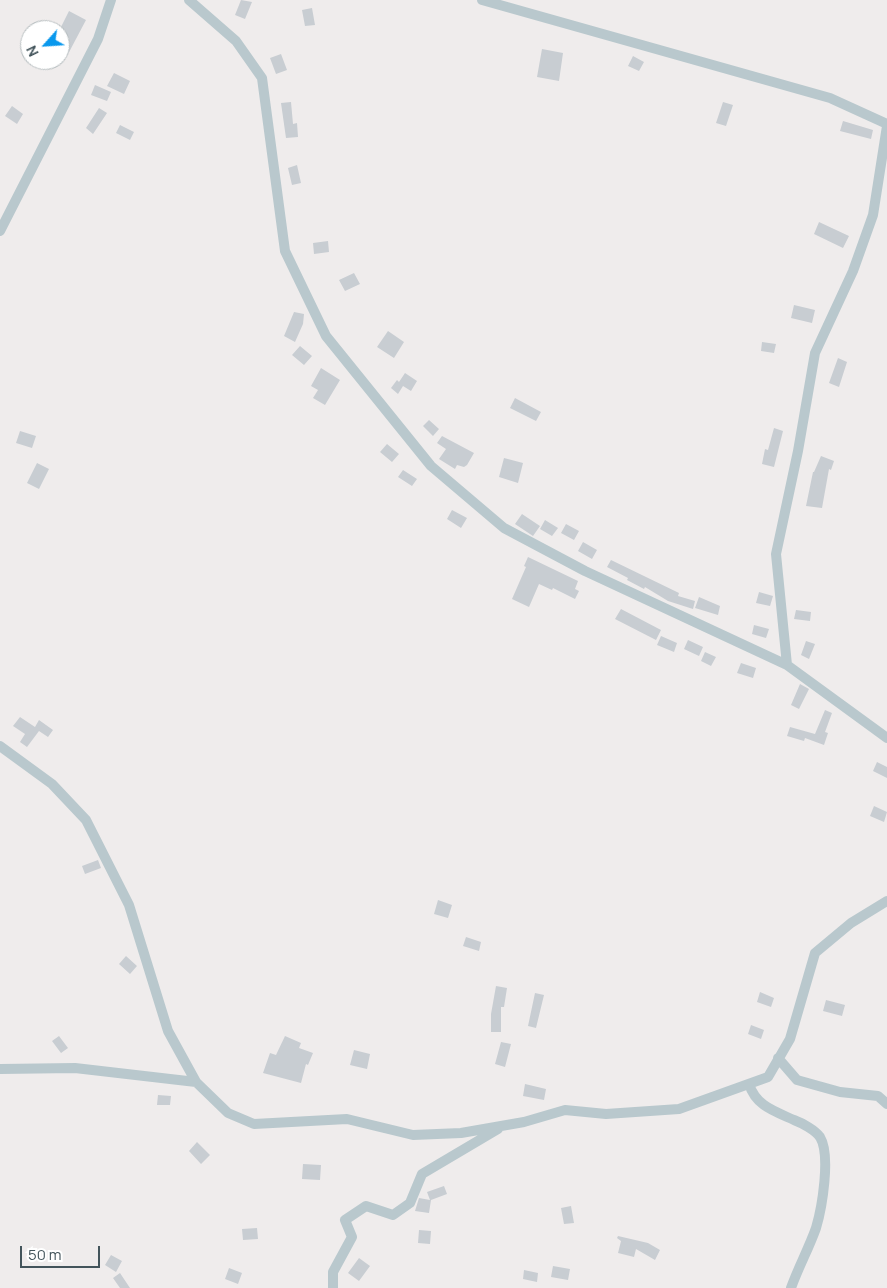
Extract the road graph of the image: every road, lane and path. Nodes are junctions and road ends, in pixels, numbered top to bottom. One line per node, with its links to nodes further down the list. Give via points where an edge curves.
1 (112, 0): 5 (street, via 98,40)
2 (189, 0): 6 (street, via 236,41 262,78 285,252 326,336 431,466 504,528 585,571)
3 (482, 0): 4 (street, via 830,98)
4 (887, 125): 6 (street, via 873,215 853,271 815,353 776,554)
5 (0, 231)
6 (787, 665): 7 (street)
7 (887, 738)
8 (0, 746): 12 (street, via 52,784 86,820 129,905 168,1032)
9 (887, 902): 10 (street, via 851,923 815,953 790,1039)
10 (778, 1058): 13 (street, via 768,1077); 14 (street, via 797,1080 840,1092 878,1096)
11 (0, 1069): 12 (street, via 75,1068)
12 (196, 1082): 15 (street, via 228,1113 254,1124 347,1119 413,1136 461,1133)
13 (749, 1084): 15 (street, via 679,1109 606,1114 565,1110); 17 (street, via 752,1094 761,1104 800,1122 819,1136 825,1153 816,1228)
14 (887, 1104)
15 (506, 1125): 16 (street, via 422,1174 410,1203 393,1215 366,1206 345,1220 352,1237 333,1272)
16 (333, 1288)
17 (790, 1288)

